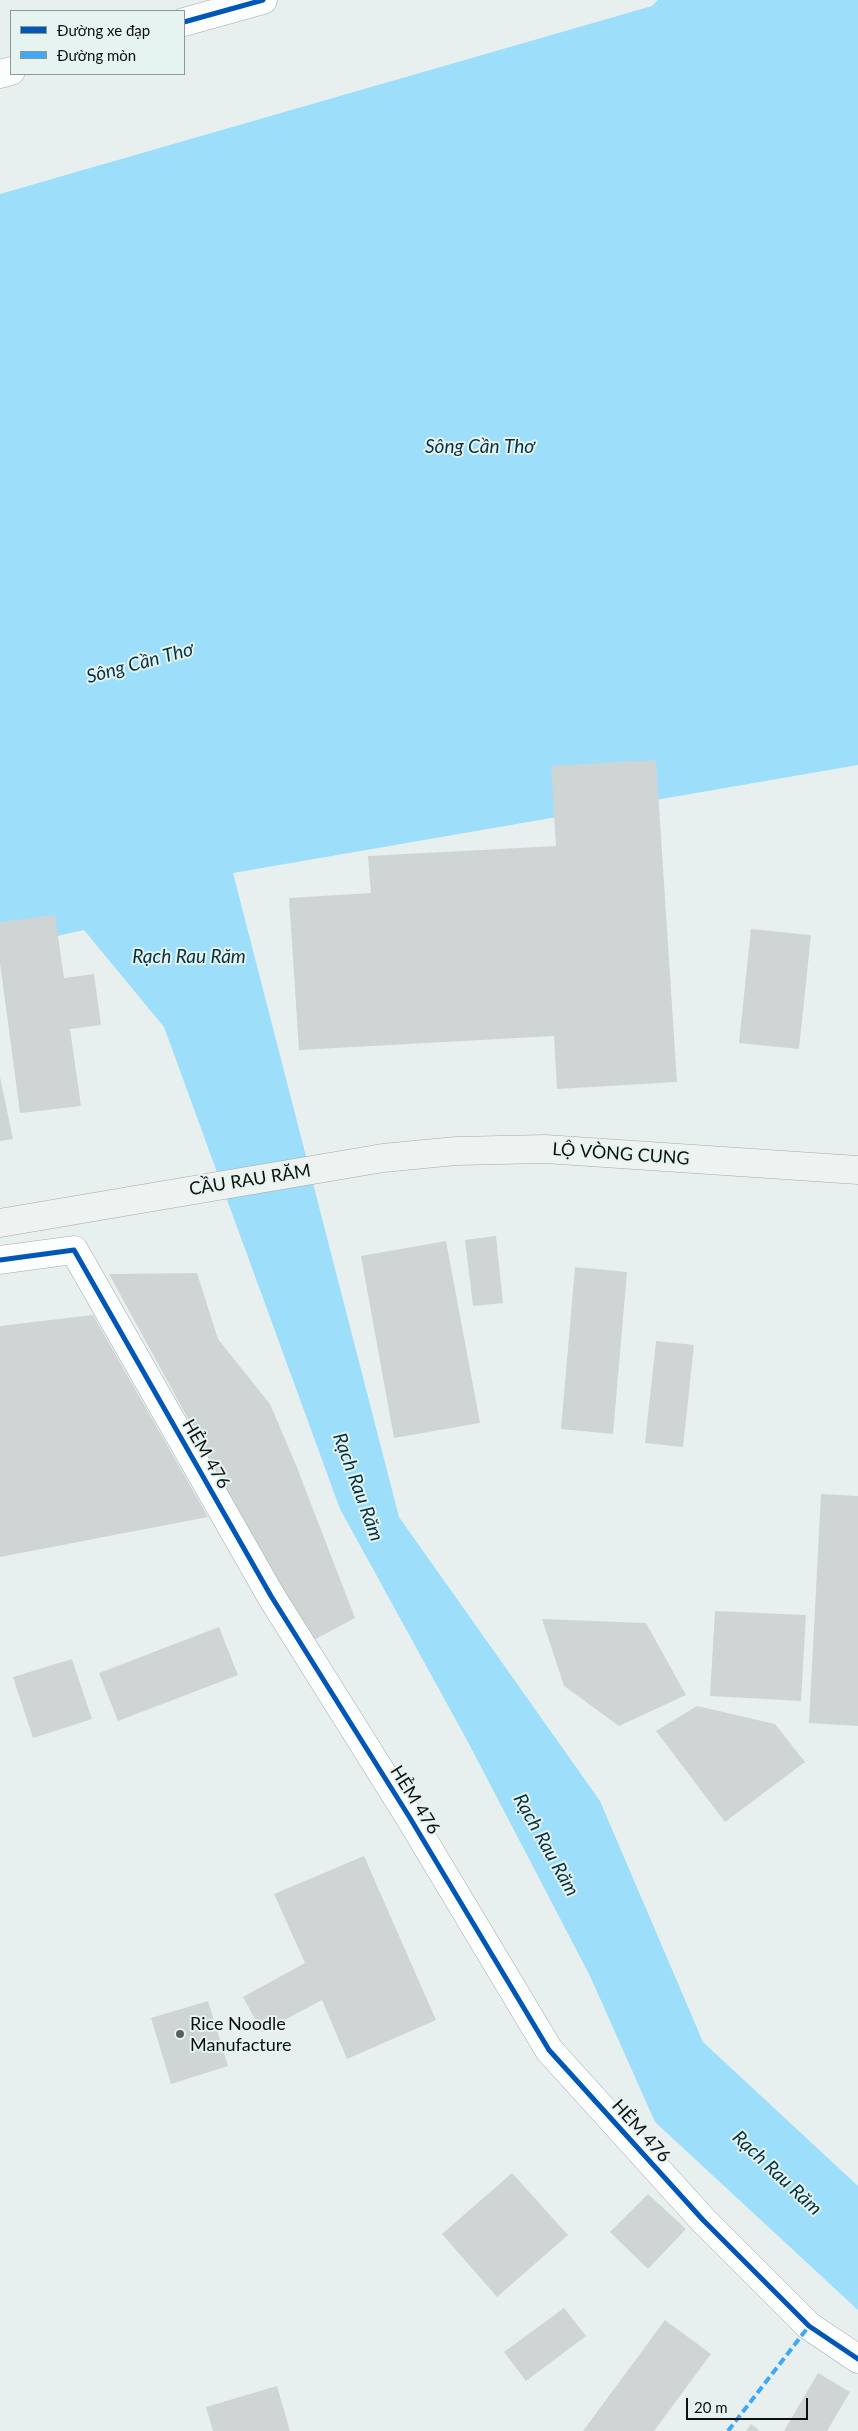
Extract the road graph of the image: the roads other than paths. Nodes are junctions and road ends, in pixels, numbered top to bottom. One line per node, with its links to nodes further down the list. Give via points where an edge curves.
1 (264, 0): 2 (street)
2 (185, 22)
3 (384, 1158): 4 (main road, LỘ VÒNG CUNG, via 456,1151 545,1149); 5 (main road, CẦU RAU RĂM)
4 (858, 1170)
5 (0, 1223)
6 (0, 1260): 7 (street, HẺM 476, via 74,1250 271,1596 410,1818 549,2050 703,2220 802,2319)
7 (858, 2359)

